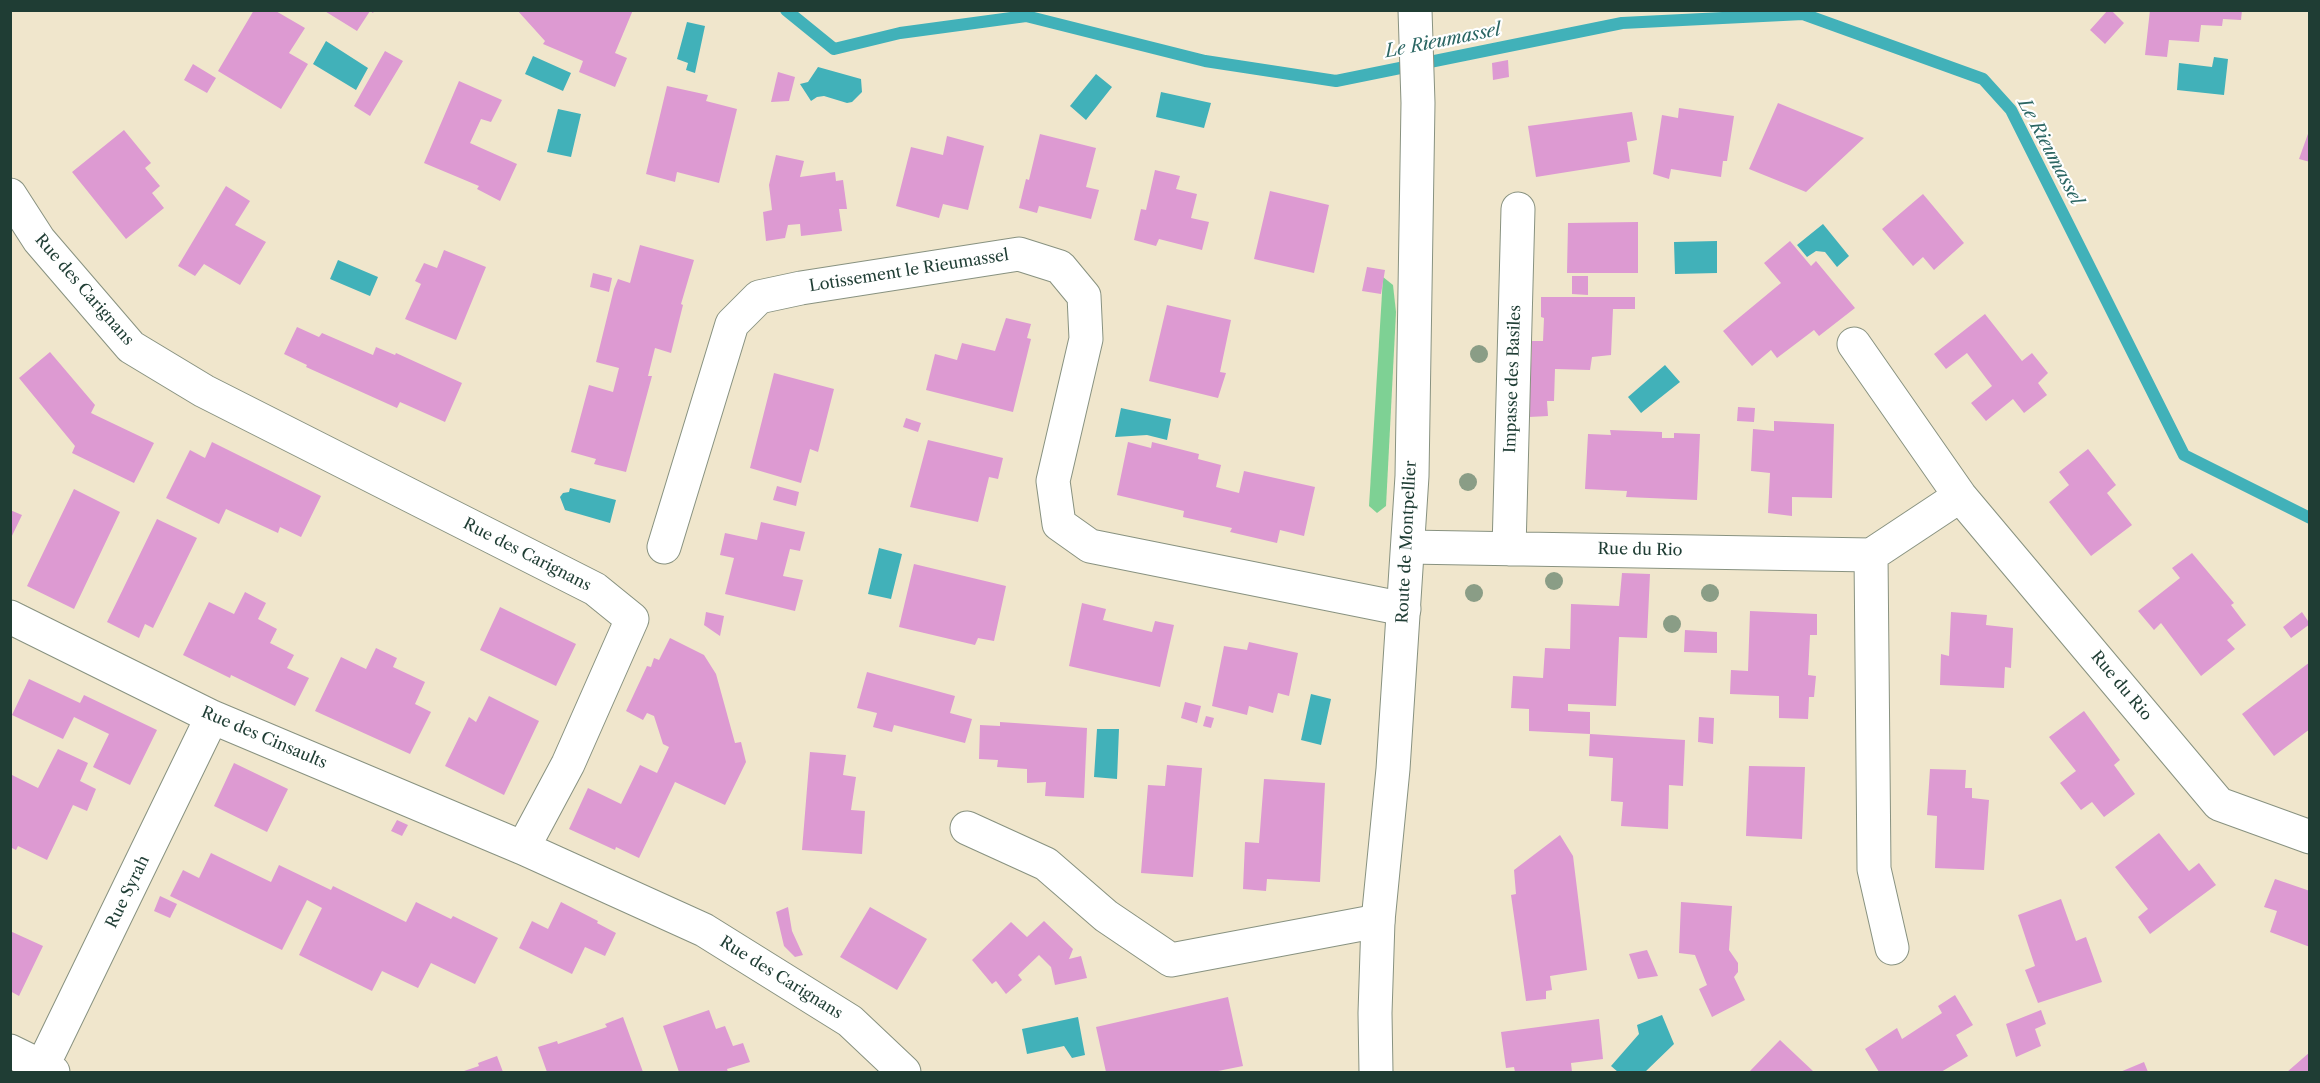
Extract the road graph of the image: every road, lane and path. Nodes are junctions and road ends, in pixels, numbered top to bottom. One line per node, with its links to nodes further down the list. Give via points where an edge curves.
1 (1415, 10): 7 (street, Route de Montpellier, via 1418,103)
2 (10, 195): 15 (street, Rue des Carignans, via 39,240 131,347 193,385 594,589 632,619 568,764)
3 (1518, 209): 8 (street, Impasse des Basiles)
4 (1854, 344): 5 (street, Rue du Rio)
5 (1960, 496): 9 (street); 14 (street, Rue du Rio, via 2219,804)
6 (664, 547): 10 (street, Lotissement le Rieumassel, via 732,324 759,297 1019,254 1060,267 1084,296 1086,339 1053,481 1059,524 1090,546)
7 (1408, 547): 8 (street, Rue du Rio); 10 (street, Route de Montpellier)
8 (1509, 549): 9 (street, Rue du Rio)
9 (1871, 555): 17 (street, via 1874,869)
10 (1404, 609): 16 (street, Route de Montpellier)
11 (10, 616): 12 (street, Rue des Cinsaults)
12 (212, 717): 15 (street, Rue des Cinsaults); 19 (street, Rue Syrah)
13 (967, 828): 16 (street, via 1046,864 1106,916 1171,960)
14 (2310, 837)
15 (523, 848): 20 (street, Rue des Carignans, via 704,930 850,1021)
16 (1378, 921): 21 (street, Route de Montpellier)
17 (1893, 948)
18 (10, 1051): 19 (street)
19 (47, 1070)
20 (904, 1072)
21 (1376, 1072)

